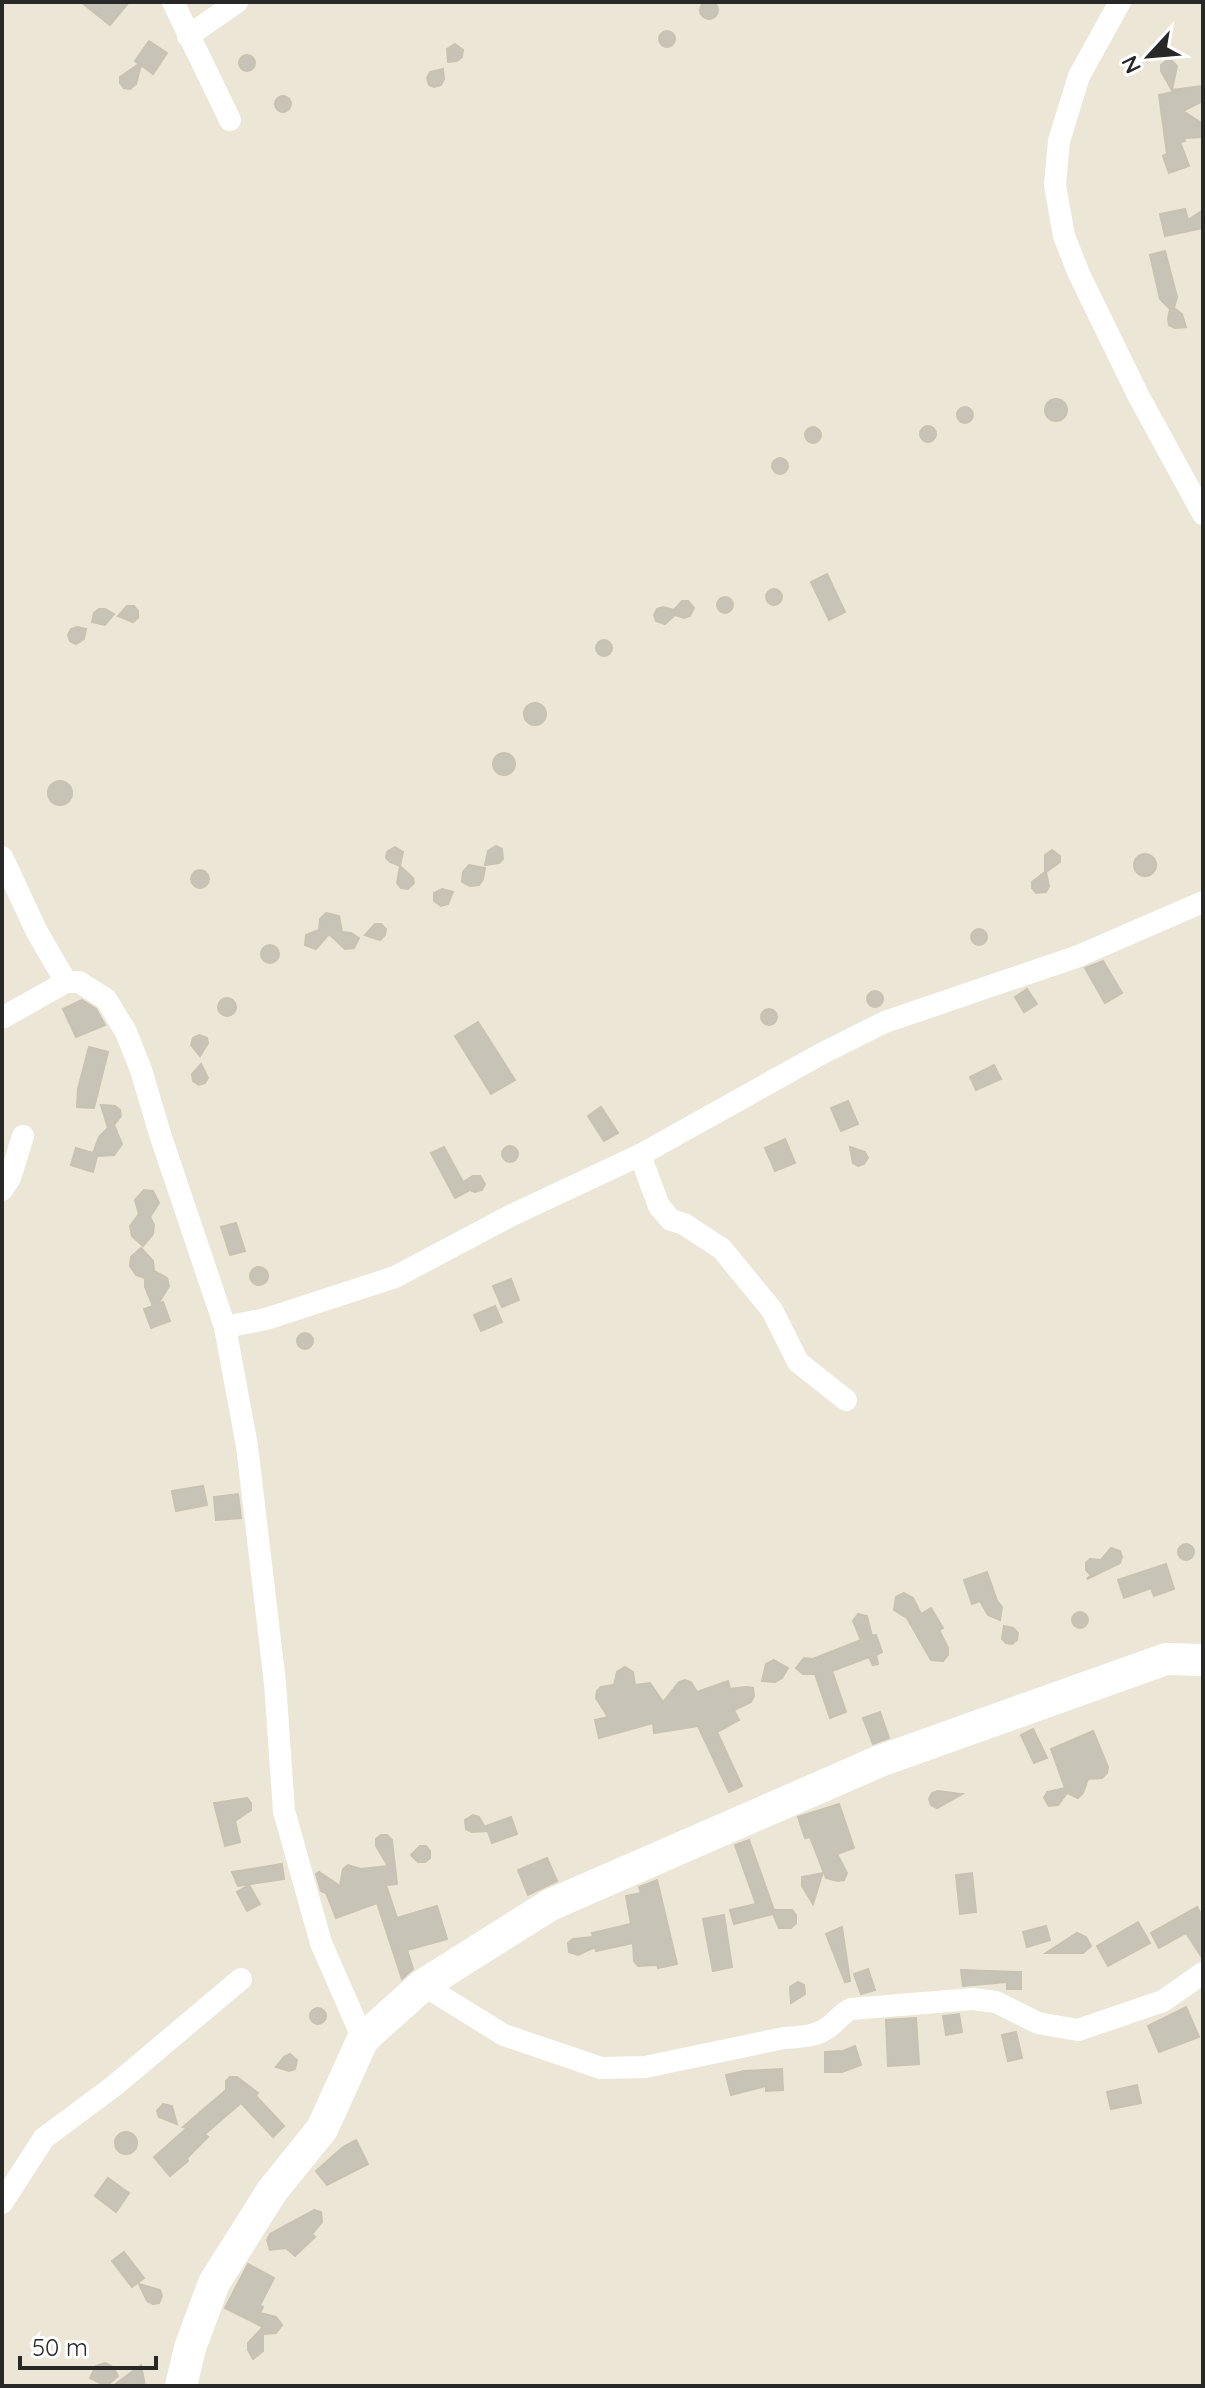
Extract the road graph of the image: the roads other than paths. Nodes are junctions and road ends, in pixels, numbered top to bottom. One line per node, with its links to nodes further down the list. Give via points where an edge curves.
1 (173, 2): 4 (street)
2 (237, 2): 4 (street)
3 (1120, 2): 6 (street, via 1079,76 1059,141 1055,185 1064,236 1079,274)
4 (188, 36): 5 (street)
5 (230, 120)
6 (1203, 514)
7 (2, 857): 9 (street)
8 (1203, 902): 12 (street, via 1076,957 885,1022)
9 (66, 982): 10 (street); 14 (street, via 79,982 106,999 126,1032)
10 (2, 1018)
11 (23, 1136): 13 (street)
12 (640, 1155): 14 (street, via 395,1277); 15 (street, via 659,1206 671,1220 722,1249 772,1310 798,1362)
13 (2, 1190)
14 (225, 1327): 20 (street, via 247,1446 284,1811 321,1943)
15 (846, 1400)
16 (1203, 1660): 19 (street, via 1166,1659 880,1761 550,1905)
17 (1203, 1973): 19 (street, via 1163,2001 1078,2030 1038,2023 996,2002 973,1999 851,2009 829,2028 807,2037 645,2067 601,2068 504,2035)
18 (241, 1979): 21 (street, via 44,2138)
19 (423, 1985): 20 (street)
20 (363, 2039): 22 (street, via 322,2129 272,2191 214,2283)
21 (2, 2203)
22 (181, 2386)

